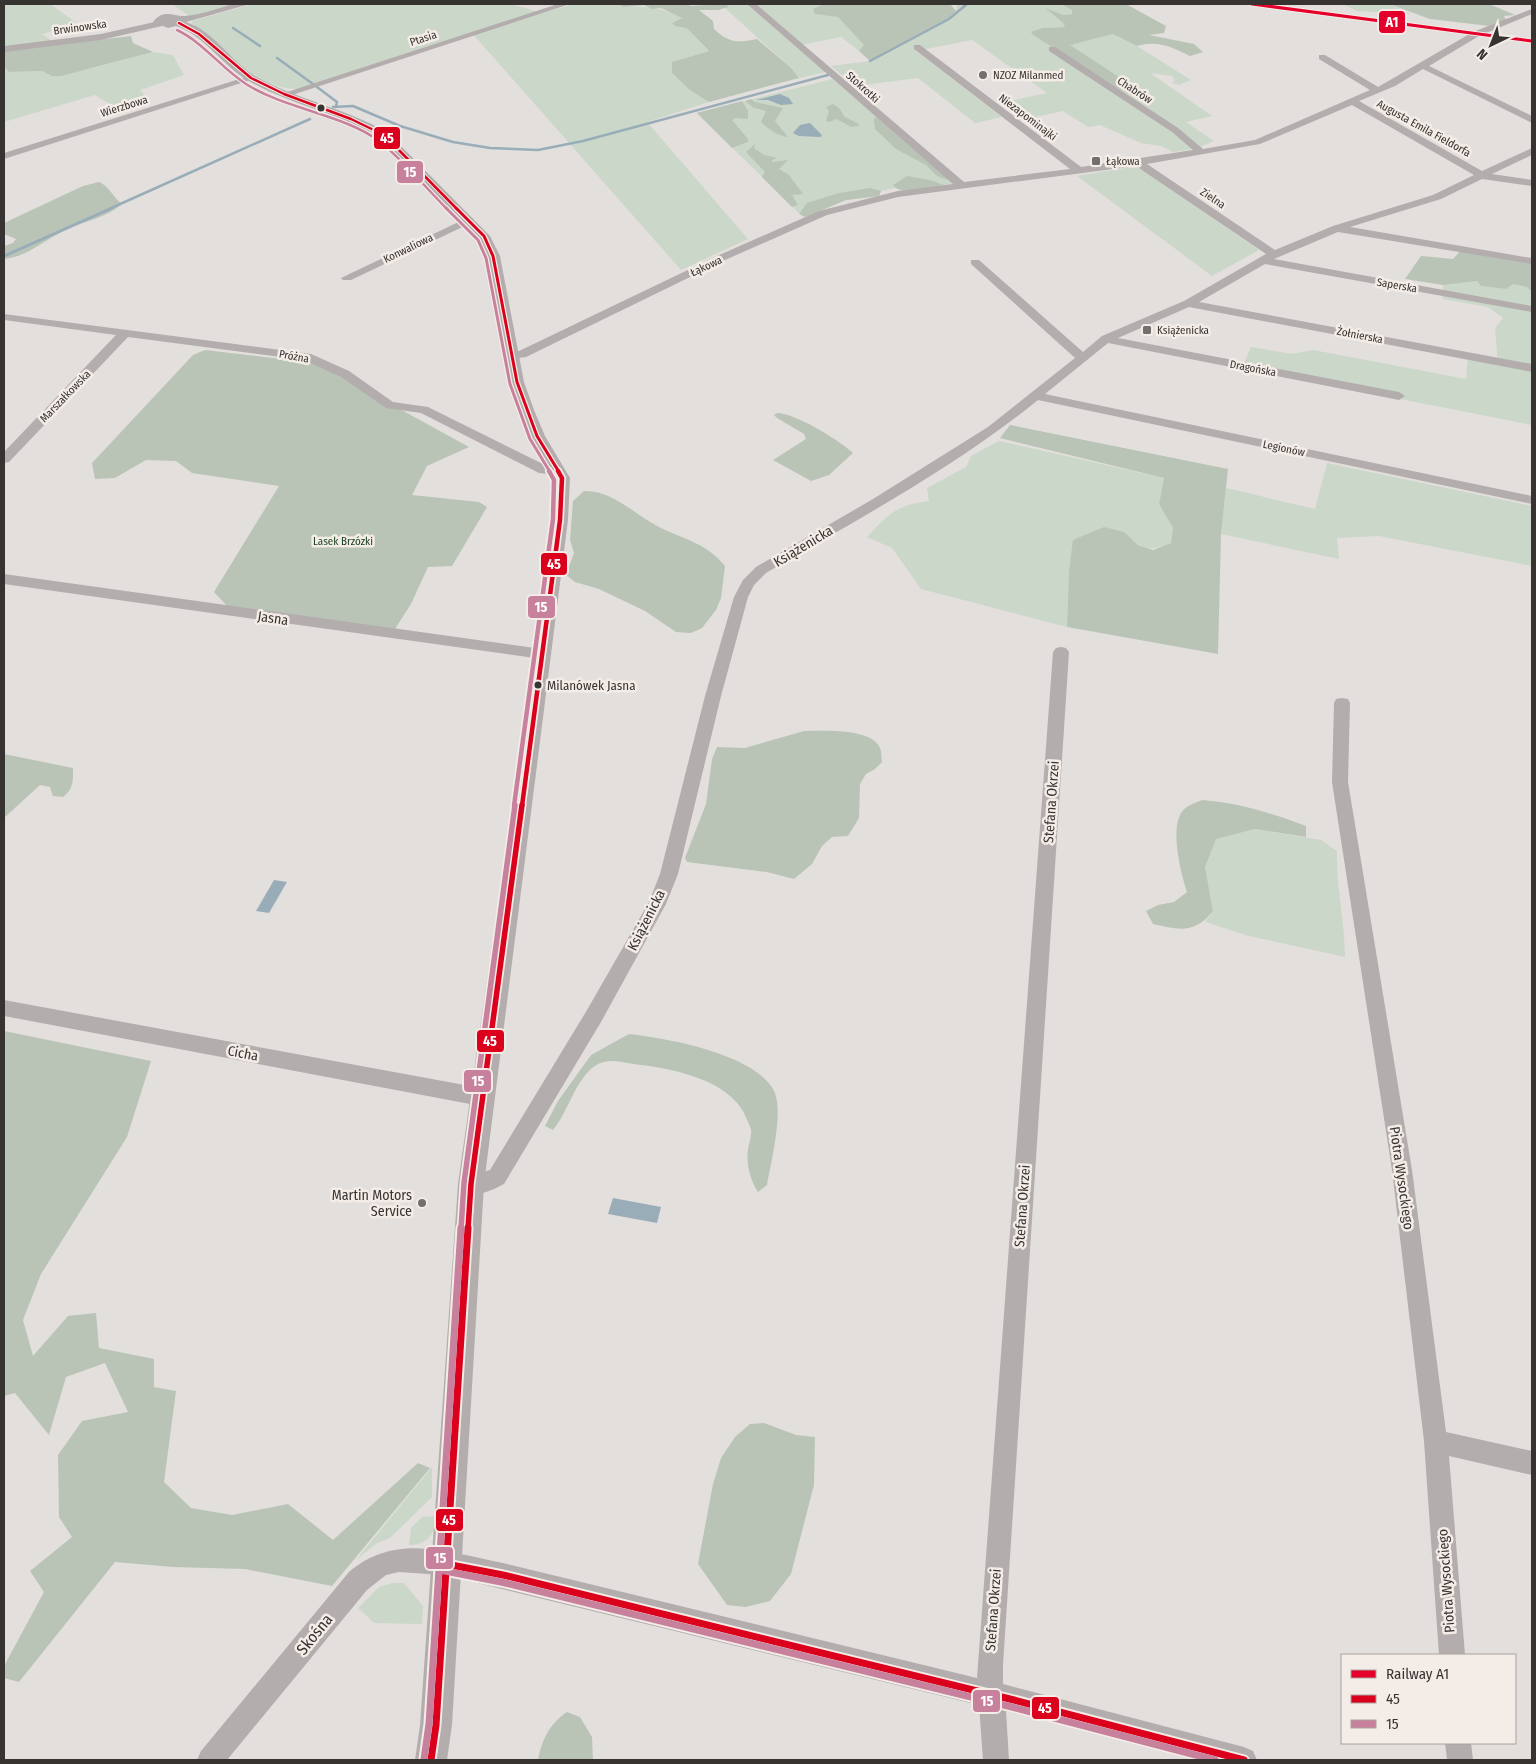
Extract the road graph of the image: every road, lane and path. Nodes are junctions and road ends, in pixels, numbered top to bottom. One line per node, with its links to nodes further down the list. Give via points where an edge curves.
1 (245, 4): 5 (street)
2 (566, 4): 14 (street, Ptasia)
3 (751, 4): 24 (street, Stokrotki)
4 (1532, 11): 11 (street, Łąkowa, via 1481,32)
5 (176, 17): 6 (street, via 168,25); 12 (street, via 229,63)
6 (159, 24): 8 (street, Brwinowska, via 100,37)
7 (917, 47): 21 (street, Niezapominajki)
8 (4, 49)
9 (1052, 49): 18 (street, Chabrów, via 1175,130)
10 (1322, 57): 13 (street)
11 (1423, 66): 13 (street, Łąkowa); 16 (street)
12 (252, 78): 14 (street); 19 (street, Wierzbowa)
13 (1377, 90): 15 (street, Łąkowa)
14 (286, 94): 25 (street, via 367,125 384,135)
15 (1352, 101): 18 (street, Łąkowa, via 1257,142); 22 (street, Augusta Emila Fieldorfa)
16 (1532, 120)
17 (1532, 151): 22 (street, Książenicka)
18 (1202, 153): 20 (street, Łąkowa)
19 (4, 156)
20 (1138, 163): 21 (street, Łąkowa); 27 (street, Zielna)
21 (1078, 170): 24 (street, Łąkowa)
22 (1483, 176): 23 (street); 26 (street, Książenicka, via 1437,197)
23 (1532, 183)
24 (962, 186): 37 (street, Łąkowa, via 898,194 823,213)
25 (470, 220): 31 (street, Konwaliowa); 37 (street, via 484,236 493,256)
26 (1337, 228): 27 (street, Książenicka); 29 (street)
27 (1274, 254): 28 (street, Książenicka)
28 (1262, 260): 32 (street, Książenicka); 33 (street, Saperska)
29 (1531, 261)
30 (974, 262): 38 (street)
31 (347, 278)
32 (1188, 303): 36 (street, Książenicka); 39 (street, Żołnierska)
33 (1532, 309)
34 (4, 317): 35 (street, Próżna)
35 (126, 332): 42 (street, Marszałkowska); 43 (street, Próżna, via 307,357 345,374 390,405 424,410 544,470)
36 (1106, 340): 38 (street, Książenicka); 41 (street, Dragońska)
37 (512, 356): 43 (street, via 528,417)
38 (1083, 358): 40 (street, Książenicka)
39 (1532, 368)
40 (1036, 396): 44 (street, Legionów); 51 (street, Książenicka, via 993,430 761,570 748,583 712,696 668,874 657,904 497,1177 486,1183)
41 (1399, 396)
42 (4, 459)
43 (558, 471): 47 (street, via 563,483 562,502)
44 (1532, 500)
45 (4, 579): 47 (street, Jasna)
46 (1061, 652): 56 (street, Stefana Okrzei)
47 (542, 654): 50 (street)
48 (1342, 703): 52 (street, Piotra Wysockiego, via 1340,782 1402,1170)
49 (4, 1008): 50 (street, Cicha, via 470,1095)
50 (483, 1094): 51 (street)
51 (471, 1184): 54 (street)
52 (1436, 1441): 53 (street); 55 (street, Piotra Wysockiego)
53 (1532, 1463)
54 (446, 1564): 56 (street, Skośna, via 503,1575); 58 (street, Skośna, via 398,1560 367,1573); 59 (street)
55 (1452, 1654)
56 (990, 1695): 60 (street, Stefana Okrzei, via 998,1740); 61 (street, Skośna)
57 (1458, 1744): 62 (street)
58 (210, 1760)
59 (431, 1760)
60 (996, 1760)
61 (1244, 1760)
62 (1460, 1760)

